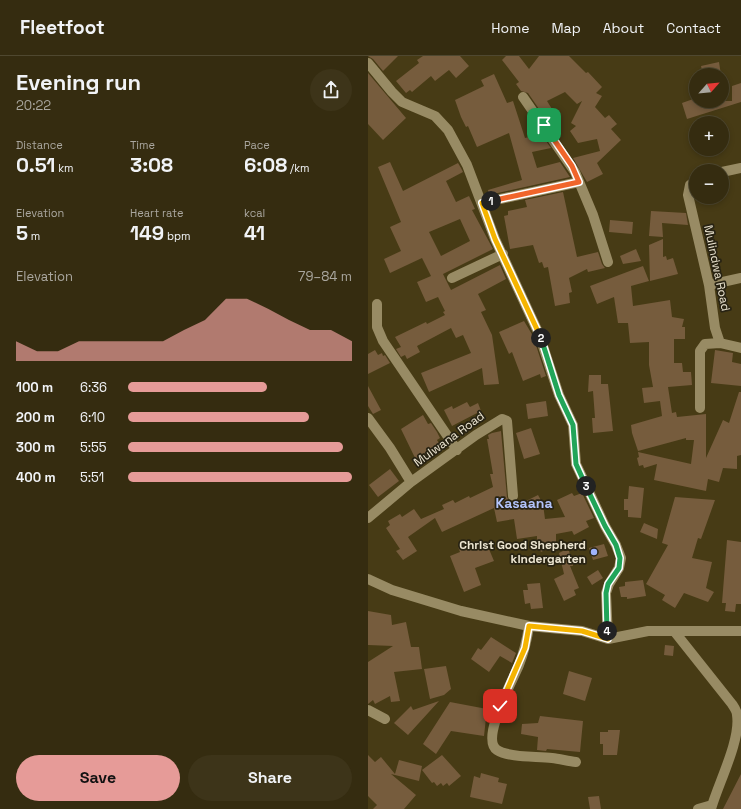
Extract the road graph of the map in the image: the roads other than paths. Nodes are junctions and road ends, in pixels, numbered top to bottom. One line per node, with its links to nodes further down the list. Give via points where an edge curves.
1 (368, 63): 6 (street, via 402,102 435,116 448,130 467,165)
2 (523, 97): 5 (street, via 572,166)
3 (741, 168): 4 (street)
4 (729, 171)
5 (579, 182): 6 (street); 9 (street)
6 (482, 203): 8 (street)
7 (690, 204): 12 (street, Mulindwa Road)
8 (503, 254): 10 (street); 26 (street, via 539,334 559,395 573,425 576,464 620,558 619,568 608,584 606,593)
9 (608, 262)
10 (452, 278)
11 (741, 278): 12 (street)
12 (709, 285): 14 (street, Mulindwa Road, via 715,328)
13 (377, 304): 18 (street, via 377,327 383,341)
14 (720, 343): 15 (street); 16 (street, via 705,344 700,351)
15 (741, 348)
16 (700, 408)
17 (368, 418): 19 (street)
18 (457, 450): 19 (street, Mulwana Road); 20 (street, Mulwana Road, via 495,422 504,419 507,421)
19 (412, 482): 21 (street, Mulwana Road)
20 (513, 496)
21 (368, 518)
22 (368, 579): 23 (street, via 392,590 460,611)
23 (529, 626): 26 (street, via 582,631); 29 (street, via 525,648 500,706 492,735 493,745 496,750 507,754)
24 (674, 631): 25 (street); 26 (street, via 648,631); 30 (street, via 736,712 737,729)
25 (741, 631)
26 (608, 639)
27 (368, 710): 28 (street)
28 (385, 719)
29 (576, 762)
30 (712, 807): 31 (street)
31 (698, 809)

